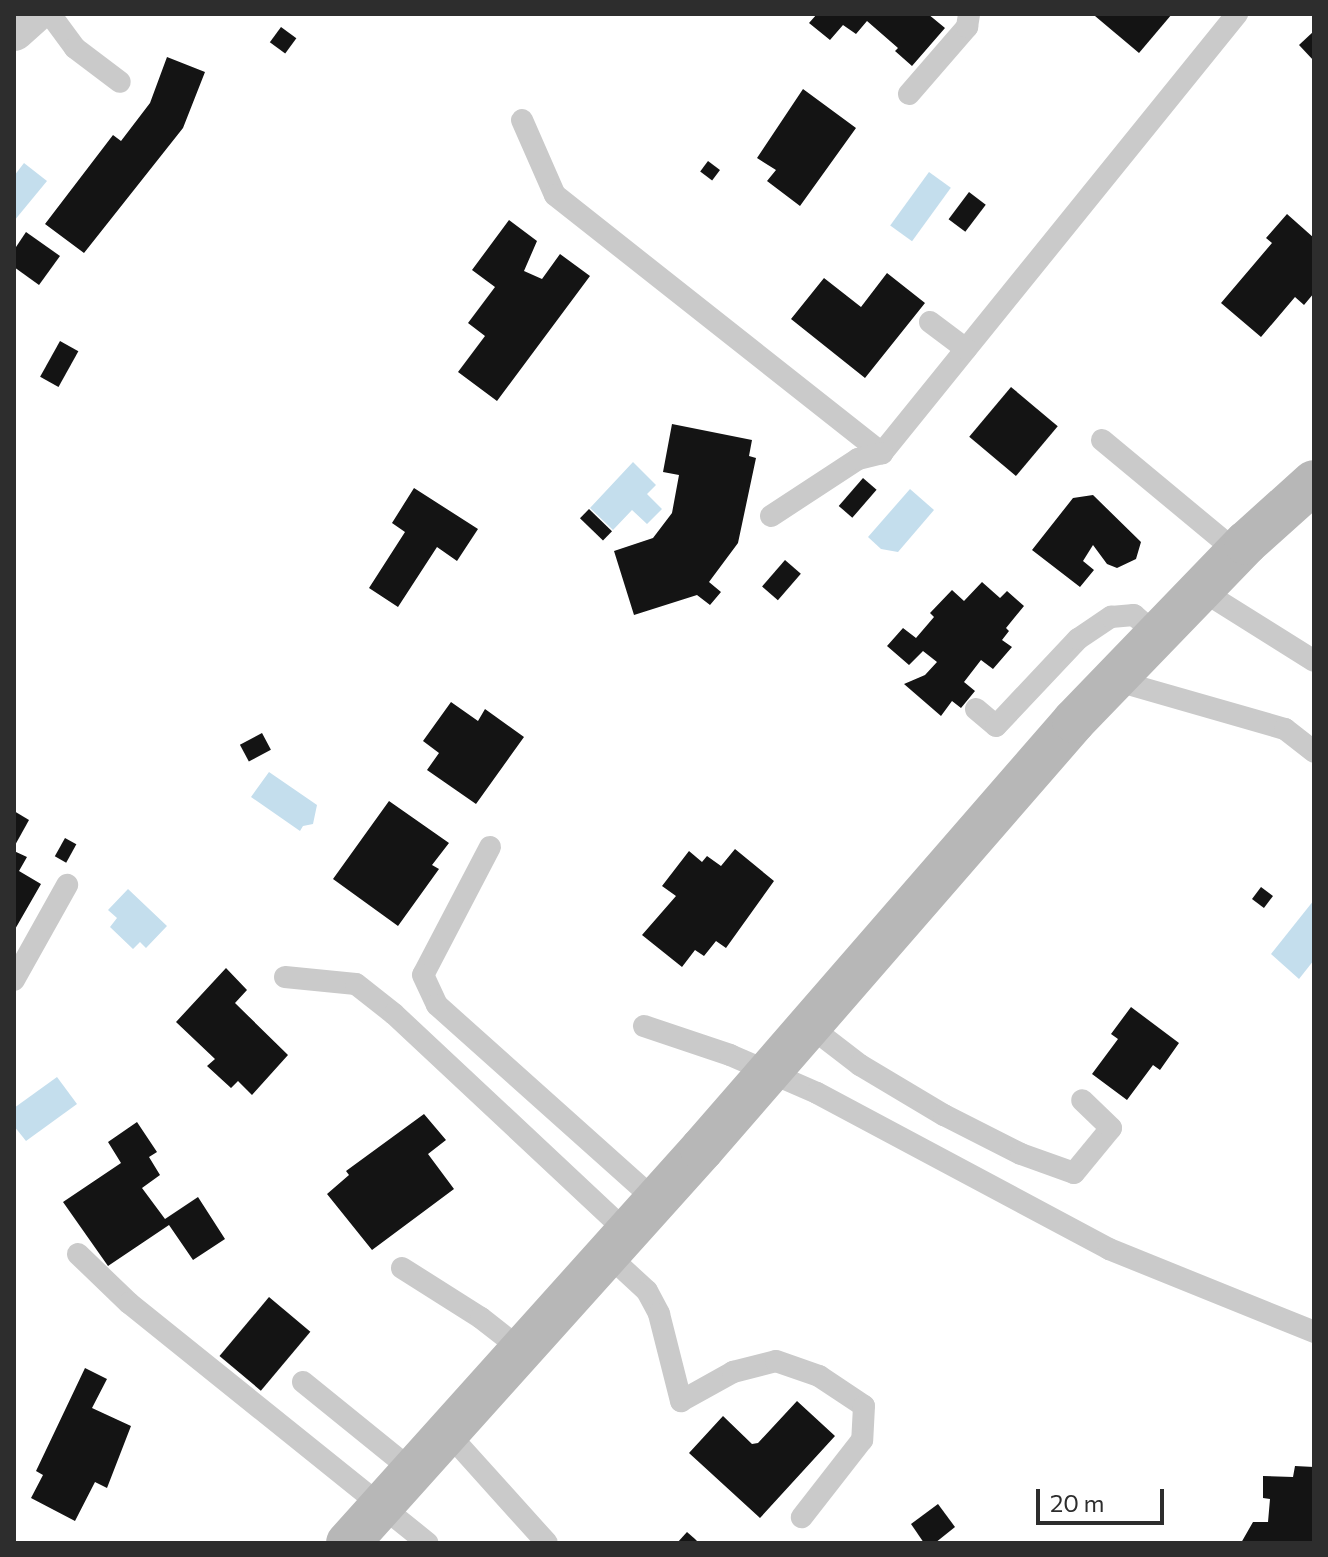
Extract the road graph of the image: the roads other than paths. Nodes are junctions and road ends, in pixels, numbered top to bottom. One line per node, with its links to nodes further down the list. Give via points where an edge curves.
1 (32, 14): 5 (street)
2 (50, 14): 6 (lane, via 75,48)
3 (969, 14): 7 (lane, via 967,27)
4 (1237, 14): 10 (lane)
5 (14, 30)
6 (120, 82)
7 (909, 94)
8 (522, 120): 12 (lane, via 555,195)
9 (930, 322): 10 (lane)
10 (966, 349): 12 (lane)
11 (1102, 440): 15 (lane)
12 (882, 453): 14 (lane, via 858,459)
13 (1314, 482): 15 (street)
14 (771, 516)
15 (1237, 552): 16 (street)
16 (1201, 590): 17 (street); 18 (lane)
17 (1157, 635): 19 (street); 20 (lane, via 1134,615 1111,617 1078,639 996,726)
18 (1314, 661)
19 (1114, 680): 21 (lane, via 1285,729); 26 (street)
20 (976, 709)
21 (1314, 752)
22 (490, 847): 30 (lane, via 423,975 437,1005)
23 (67, 885): 25 (lane)
24 (285, 977): 30 (lane, via 356,984)
25 (14, 980)
26 (808, 1025): 28 (street); 29 (lane, via 860,1065 944,1115 1021,1154 1074,1173 1111,1128)
27 (644, 1026): 28 (lane)
28 (768, 1072): 30 (street); 33 (lane, via 852,1109 1109,1249)
29 (1082, 1100)
30 (629, 1229): 34 (street); 39 (lane, via 659,1314 681,1401 733,1372 776,1361 819,1376 864,1406 862,1440)
31 (78, 1254): 38 (lane, via 129,1303)
32 (402, 1268): 34 (lane)
33 (1314, 1332)
34 (522, 1350): 36 (street)
35 (303, 1382): 37 (lane)
36 (447, 1432): 37 (street); 42 (lane)
37 (413, 1471): 38 (street)
38 (380, 1507): 40 (street); 41 (lane)
39 (802, 1517)
40 (348, 1543)
41 (427, 1543)
42 (547, 1543)

